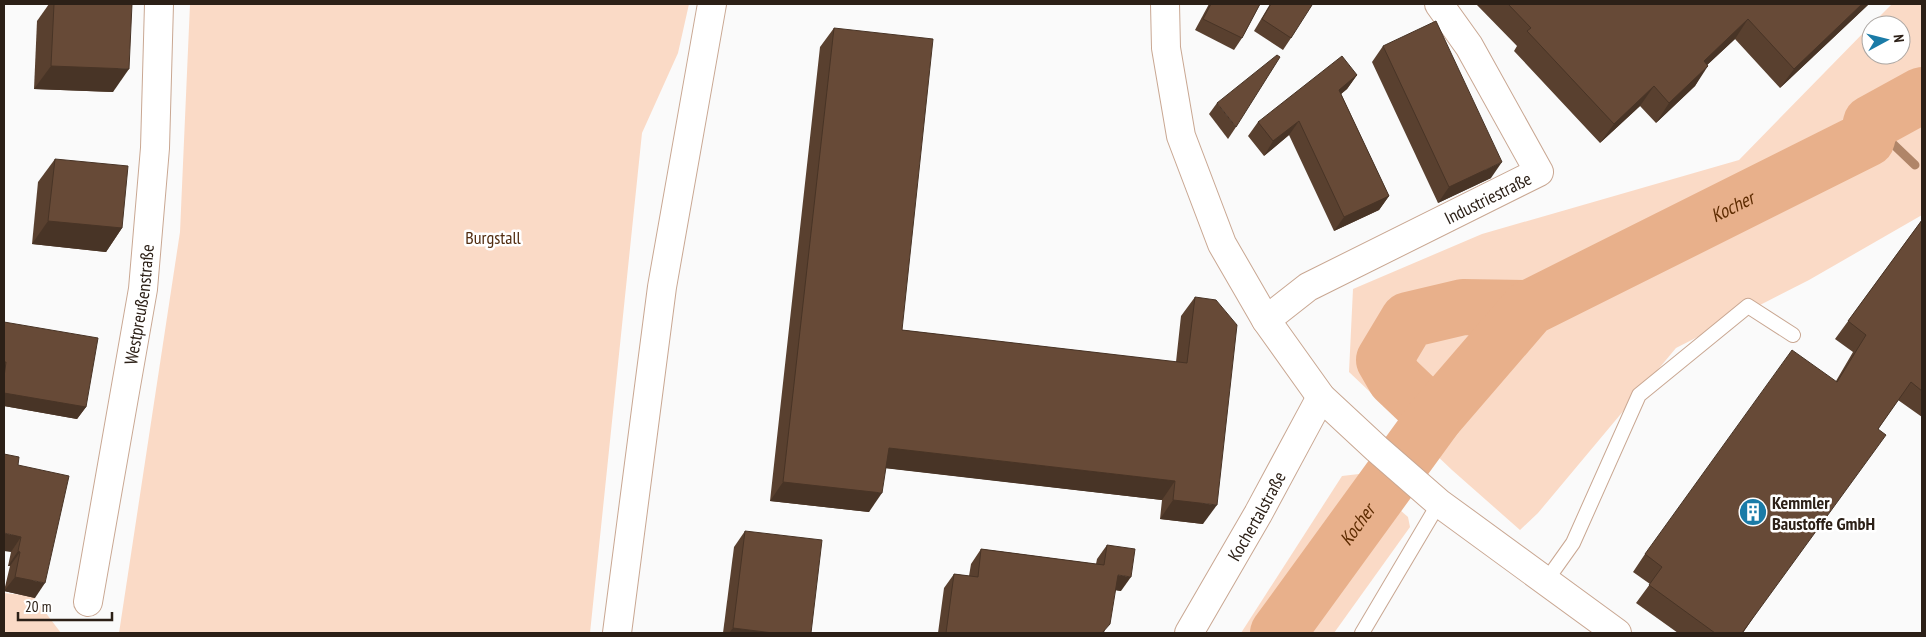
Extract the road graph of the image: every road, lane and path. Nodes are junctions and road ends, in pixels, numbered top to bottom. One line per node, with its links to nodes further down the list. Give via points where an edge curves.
1 (159, 4): 10 (main road, Westpreußenstraße, via 155,148 143,288)
2 (1165, 4): 5 (main road, via 1166,48 1181,136 1222,244)
3 (1439, 4): 5 (main road, Industriestraße, via 1469,46 1540,172 1308,286)
4 (710, 15): 11 (main road, via 662,287)
5 (1266, 320): 7 (main road)
6 (1792, 336): 9 (lane, via 1748,306 1639,395 1574,543)
7 (1321, 397): 8 (main road); 12 (main road, Kochertalstraße)
8 (1434, 498): 9 (main road); 13 (lane)
9 (1546, 581): 14 (main road)
10 (88, 602)
11 (617, 633)
12 (1189, 633)
13 (1362, 633)
14 (1617, 633)

